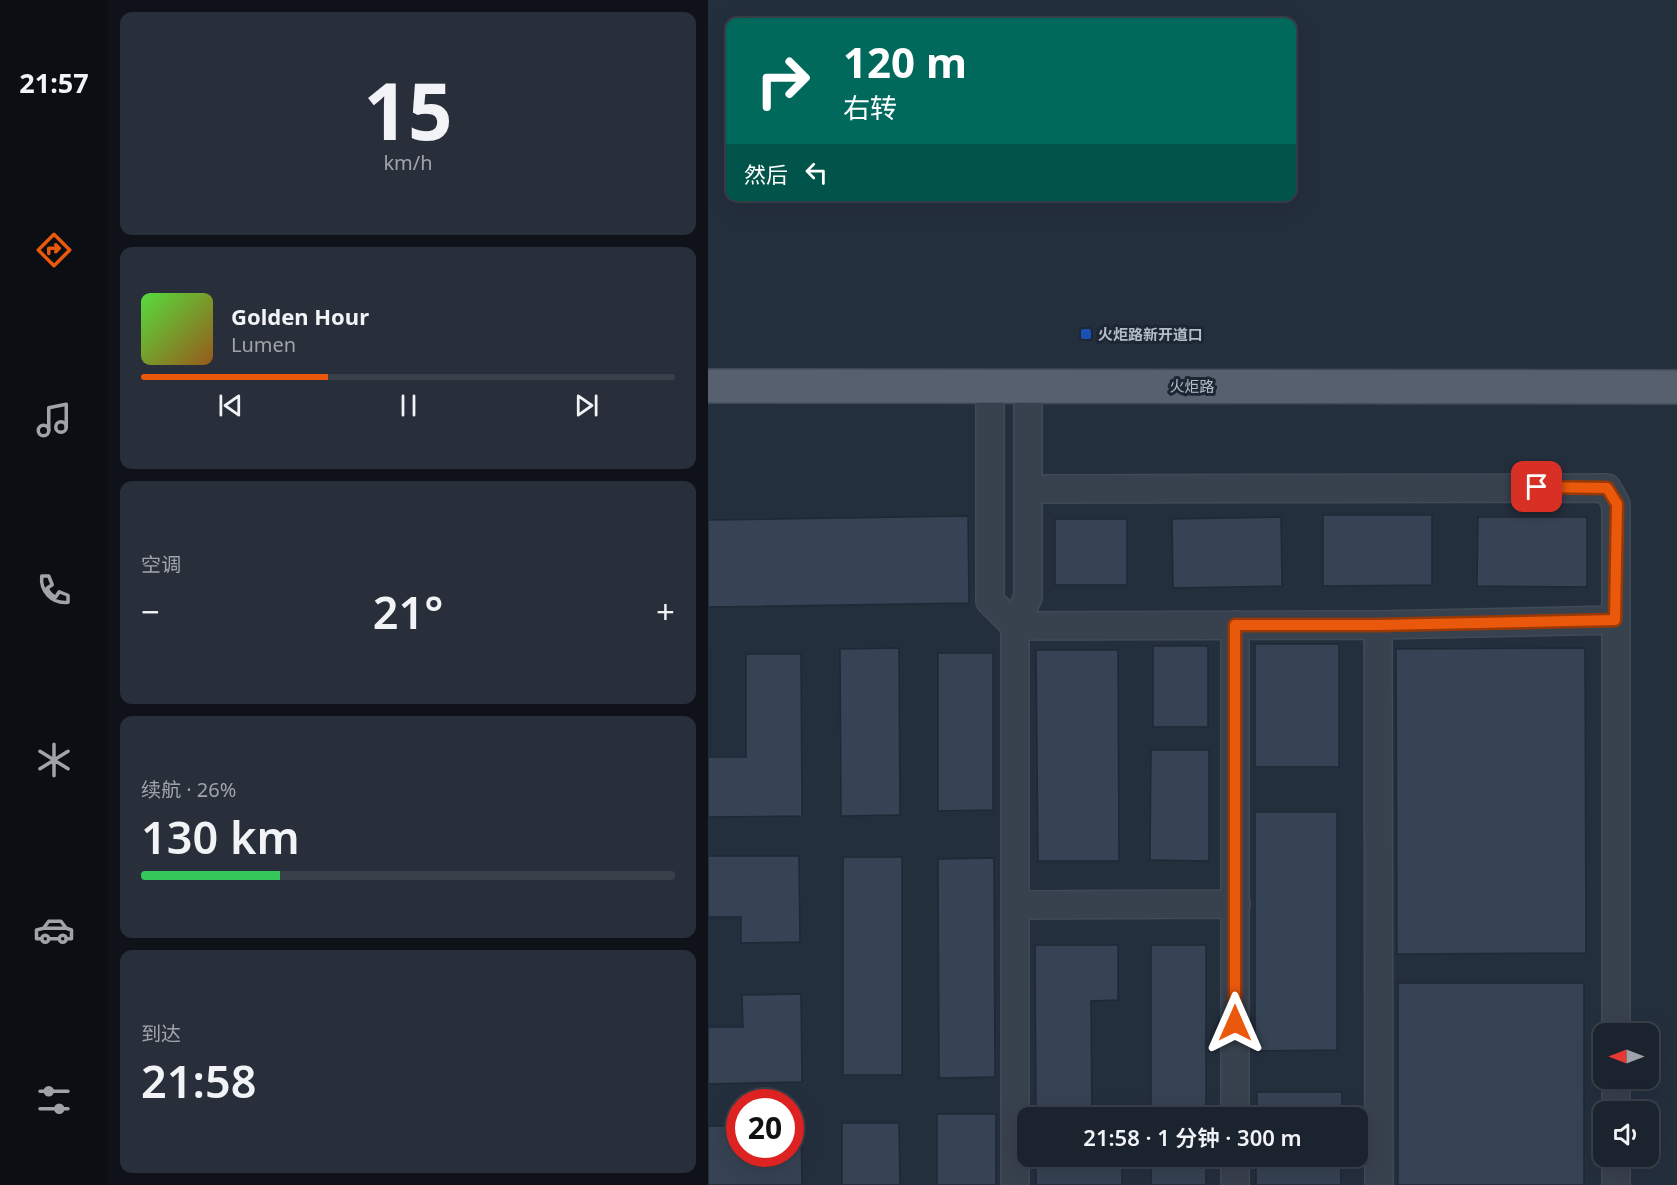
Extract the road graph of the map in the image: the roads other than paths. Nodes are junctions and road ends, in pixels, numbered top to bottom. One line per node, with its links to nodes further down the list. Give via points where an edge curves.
1 (708, 386): 3 (main road, 火炬路)
2 (1028, 386): 3 (main road, 火炬路); 4 (main road, 火炬路); 5 (lane)
3 (990, 387): 9 (lane, via 990,601)
4 (1677, 387)
5 (1029, 489): 6 (lane, via 1607,488 1617,504); 9 (lane, via 1028,597)
6 (1615, 620): 8 (lane); 12 (lane)
7 (1235, 625): 8 (lane); 9 (lane); 10 (lane)
8 (1378, 625): 18 (lane)
9 (1015, 626): 11 (lane)
10 (1236, 904): 11 (lane); 13 (lane)
11 (1015, 905): 16 (lane)
12 (1616, 1023)
13 (1235, 1107)
14 (1235, 1167): 17 (lane)
15 (1616, 1167): 19 (lane)
16 (1015, 1185)
17 (1235, 1185)
18 (1379, 1185)
19 (1616, 1185)

